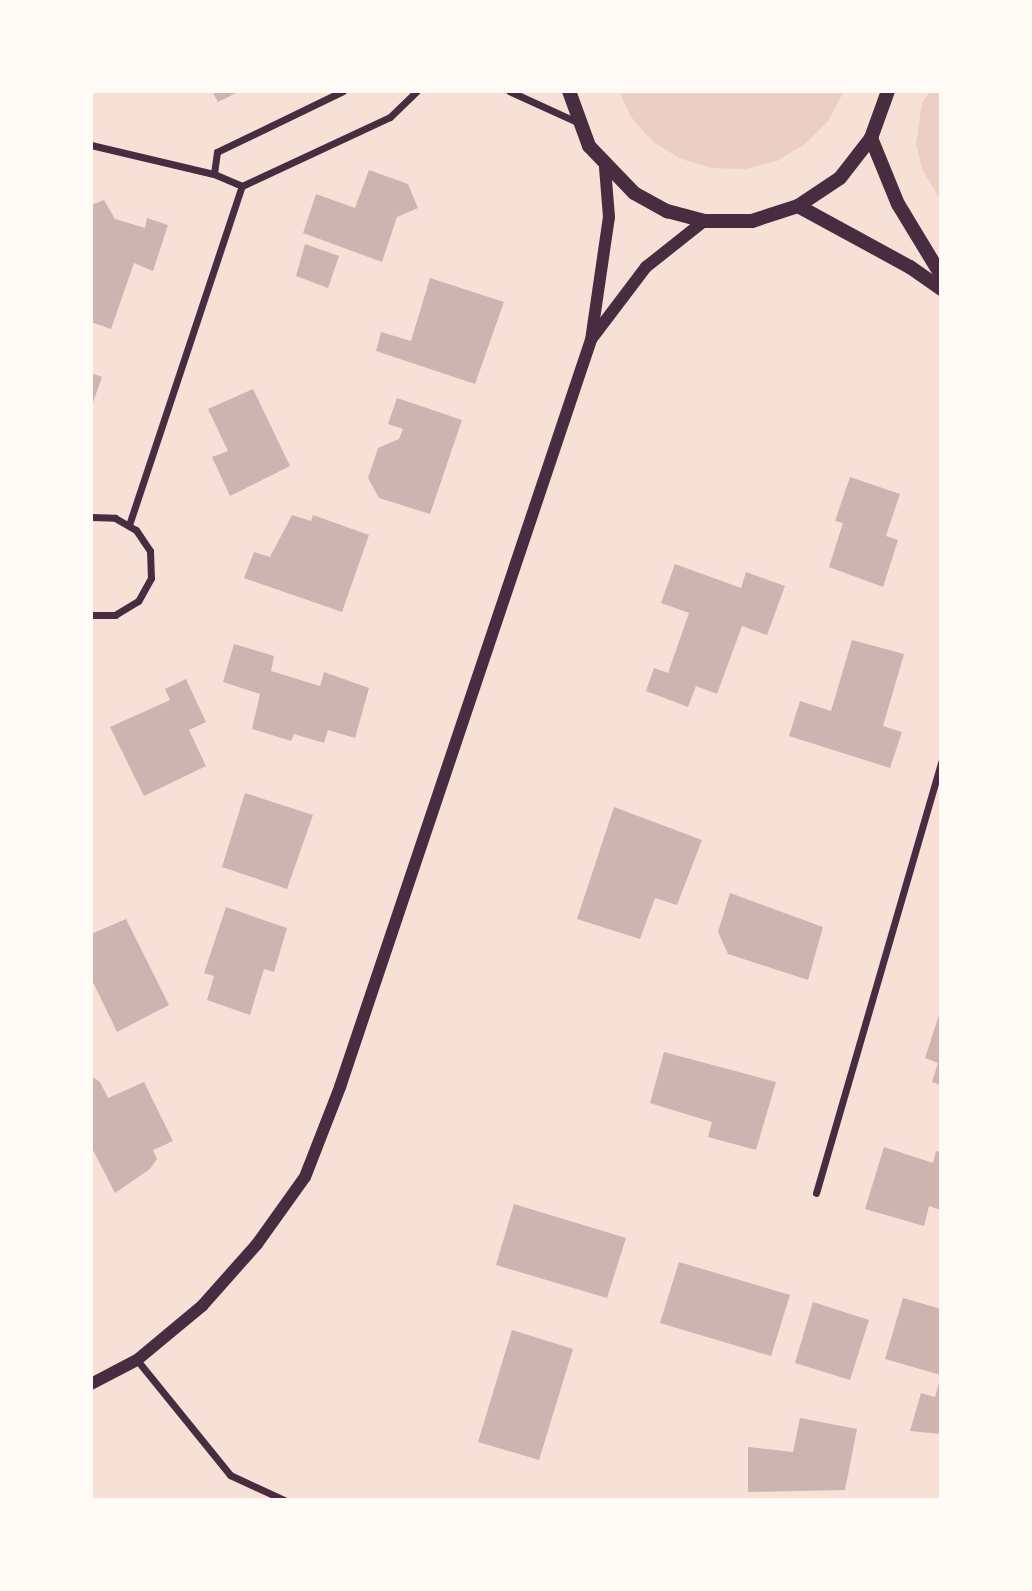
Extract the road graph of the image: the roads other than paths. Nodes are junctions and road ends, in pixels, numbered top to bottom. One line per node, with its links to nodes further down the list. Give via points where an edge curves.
1 (343, 91): 10 (street, via 218,152)
2 (417, 91): 11 (street, via 390,117)
3 (509, 91): 6 (street)
4 (569, 91): 6 (main road)
5 (888, 91): 7 (main road)
6 (577, 122): 9 (main road)
7 (871, 138): 12 (main road, via 840,178); 14 (main road, via 898,204)
8 (91, 145): 10 (street)
9 (605, 167): 13 (main road, via 634,193 667,211); 16 (street, via 609,217)
10 (214, 174): 11 (street)
11 (242, 186): 18 (street)
12 (798, 206): 13 (main road, via 752,221); 15 (main road)
13 (704, 221): 16 (street, via 646,267)
14 (941, 275)
15 (941, 289)
16 (591, 340): 22 (street, via 340,1087 305,1177 257,1244 202,1306)
17 (91, 517): 18 (street)
18 (129, 524): 19 (street, via 150,551 150,578 138,601 115,615)
19 (91, 615)
20 (941, 762): 21 (street)
21 (816, 1193)
22 (136, 1360): 23 (street); 24 (street, via 230,1475)
23 (91, 1384)
24 (284, 1500)

